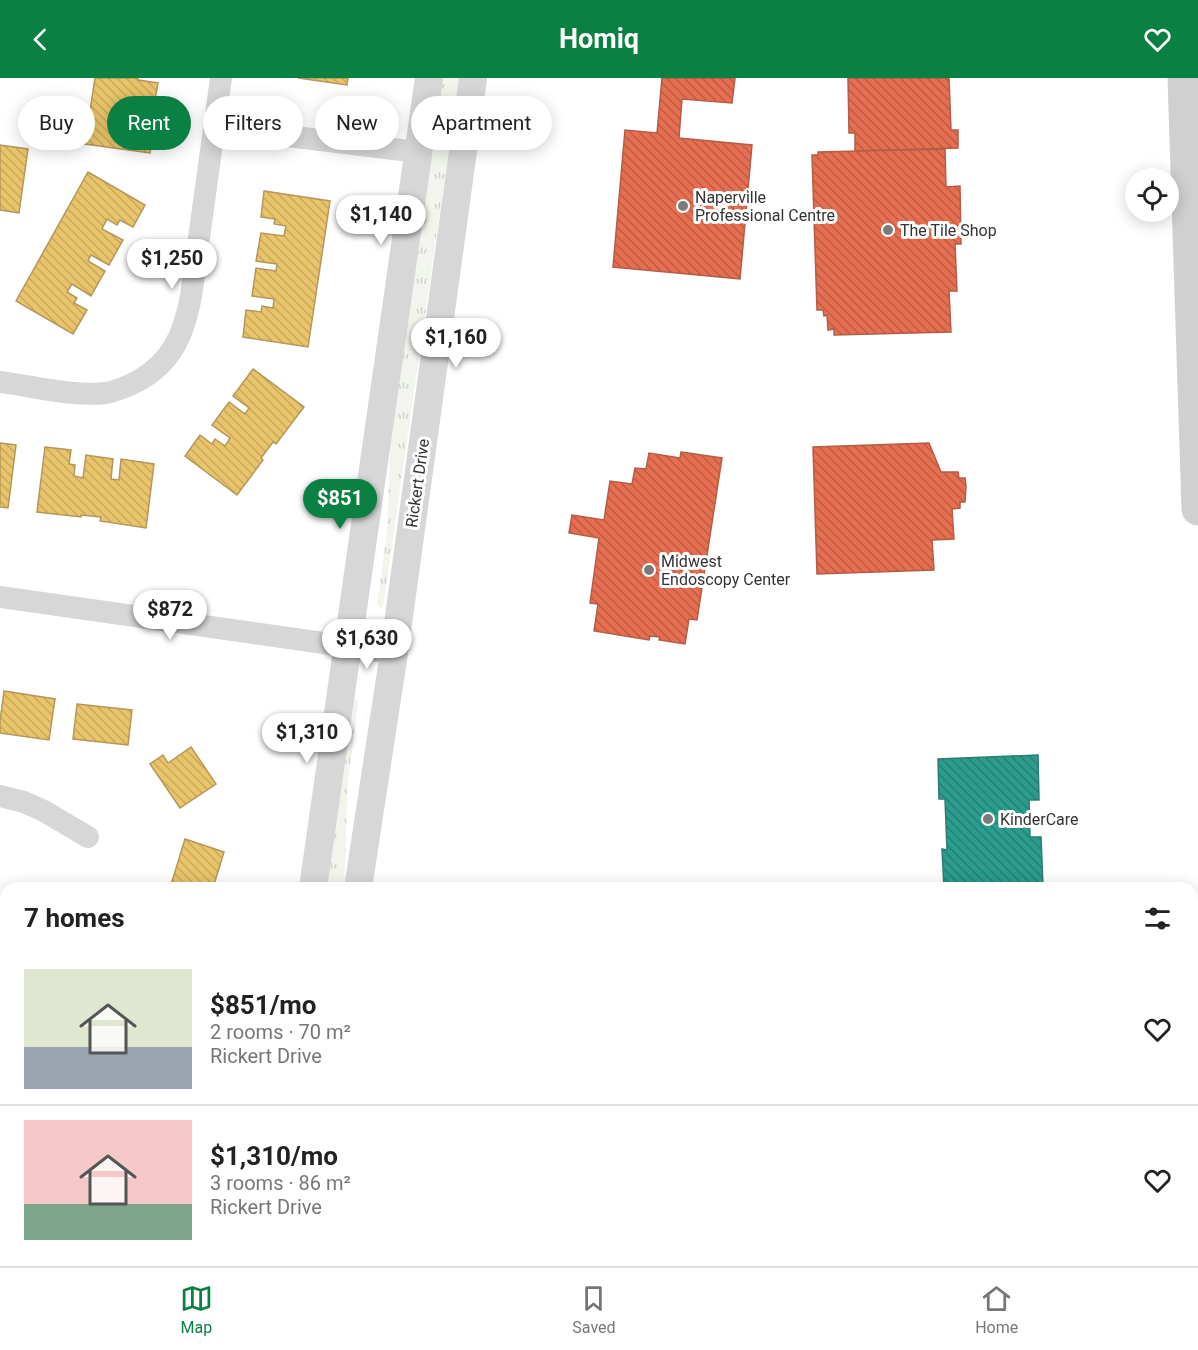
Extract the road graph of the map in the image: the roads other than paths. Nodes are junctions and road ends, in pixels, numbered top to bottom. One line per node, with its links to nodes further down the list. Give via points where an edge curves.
1 (221, 78): 5 (street)
2 (429, 78): 8 (street)
3 (473, 78): 13 (street, Rickert Drive)
4 (1184, 78): 10 (main road)
5 (218, 96)
6 (303, 138): 8 (street)
7 (211, 150): 9 (street, via 187,318 166,359 139,380 105,393)
8 (418, 152): 12 (street)
9 (0, 382)
10 (1198, 509)
11 (0, 597): 12 (street)
12 (347, 646): 13 (street); 16 (street)
13 (394, 653): 17 (street, Rickert Drive)
14 (0, 796): 15 (street, via 44,811)
15 (88, 837)
16 (314, 882)
17 (359, 882)

